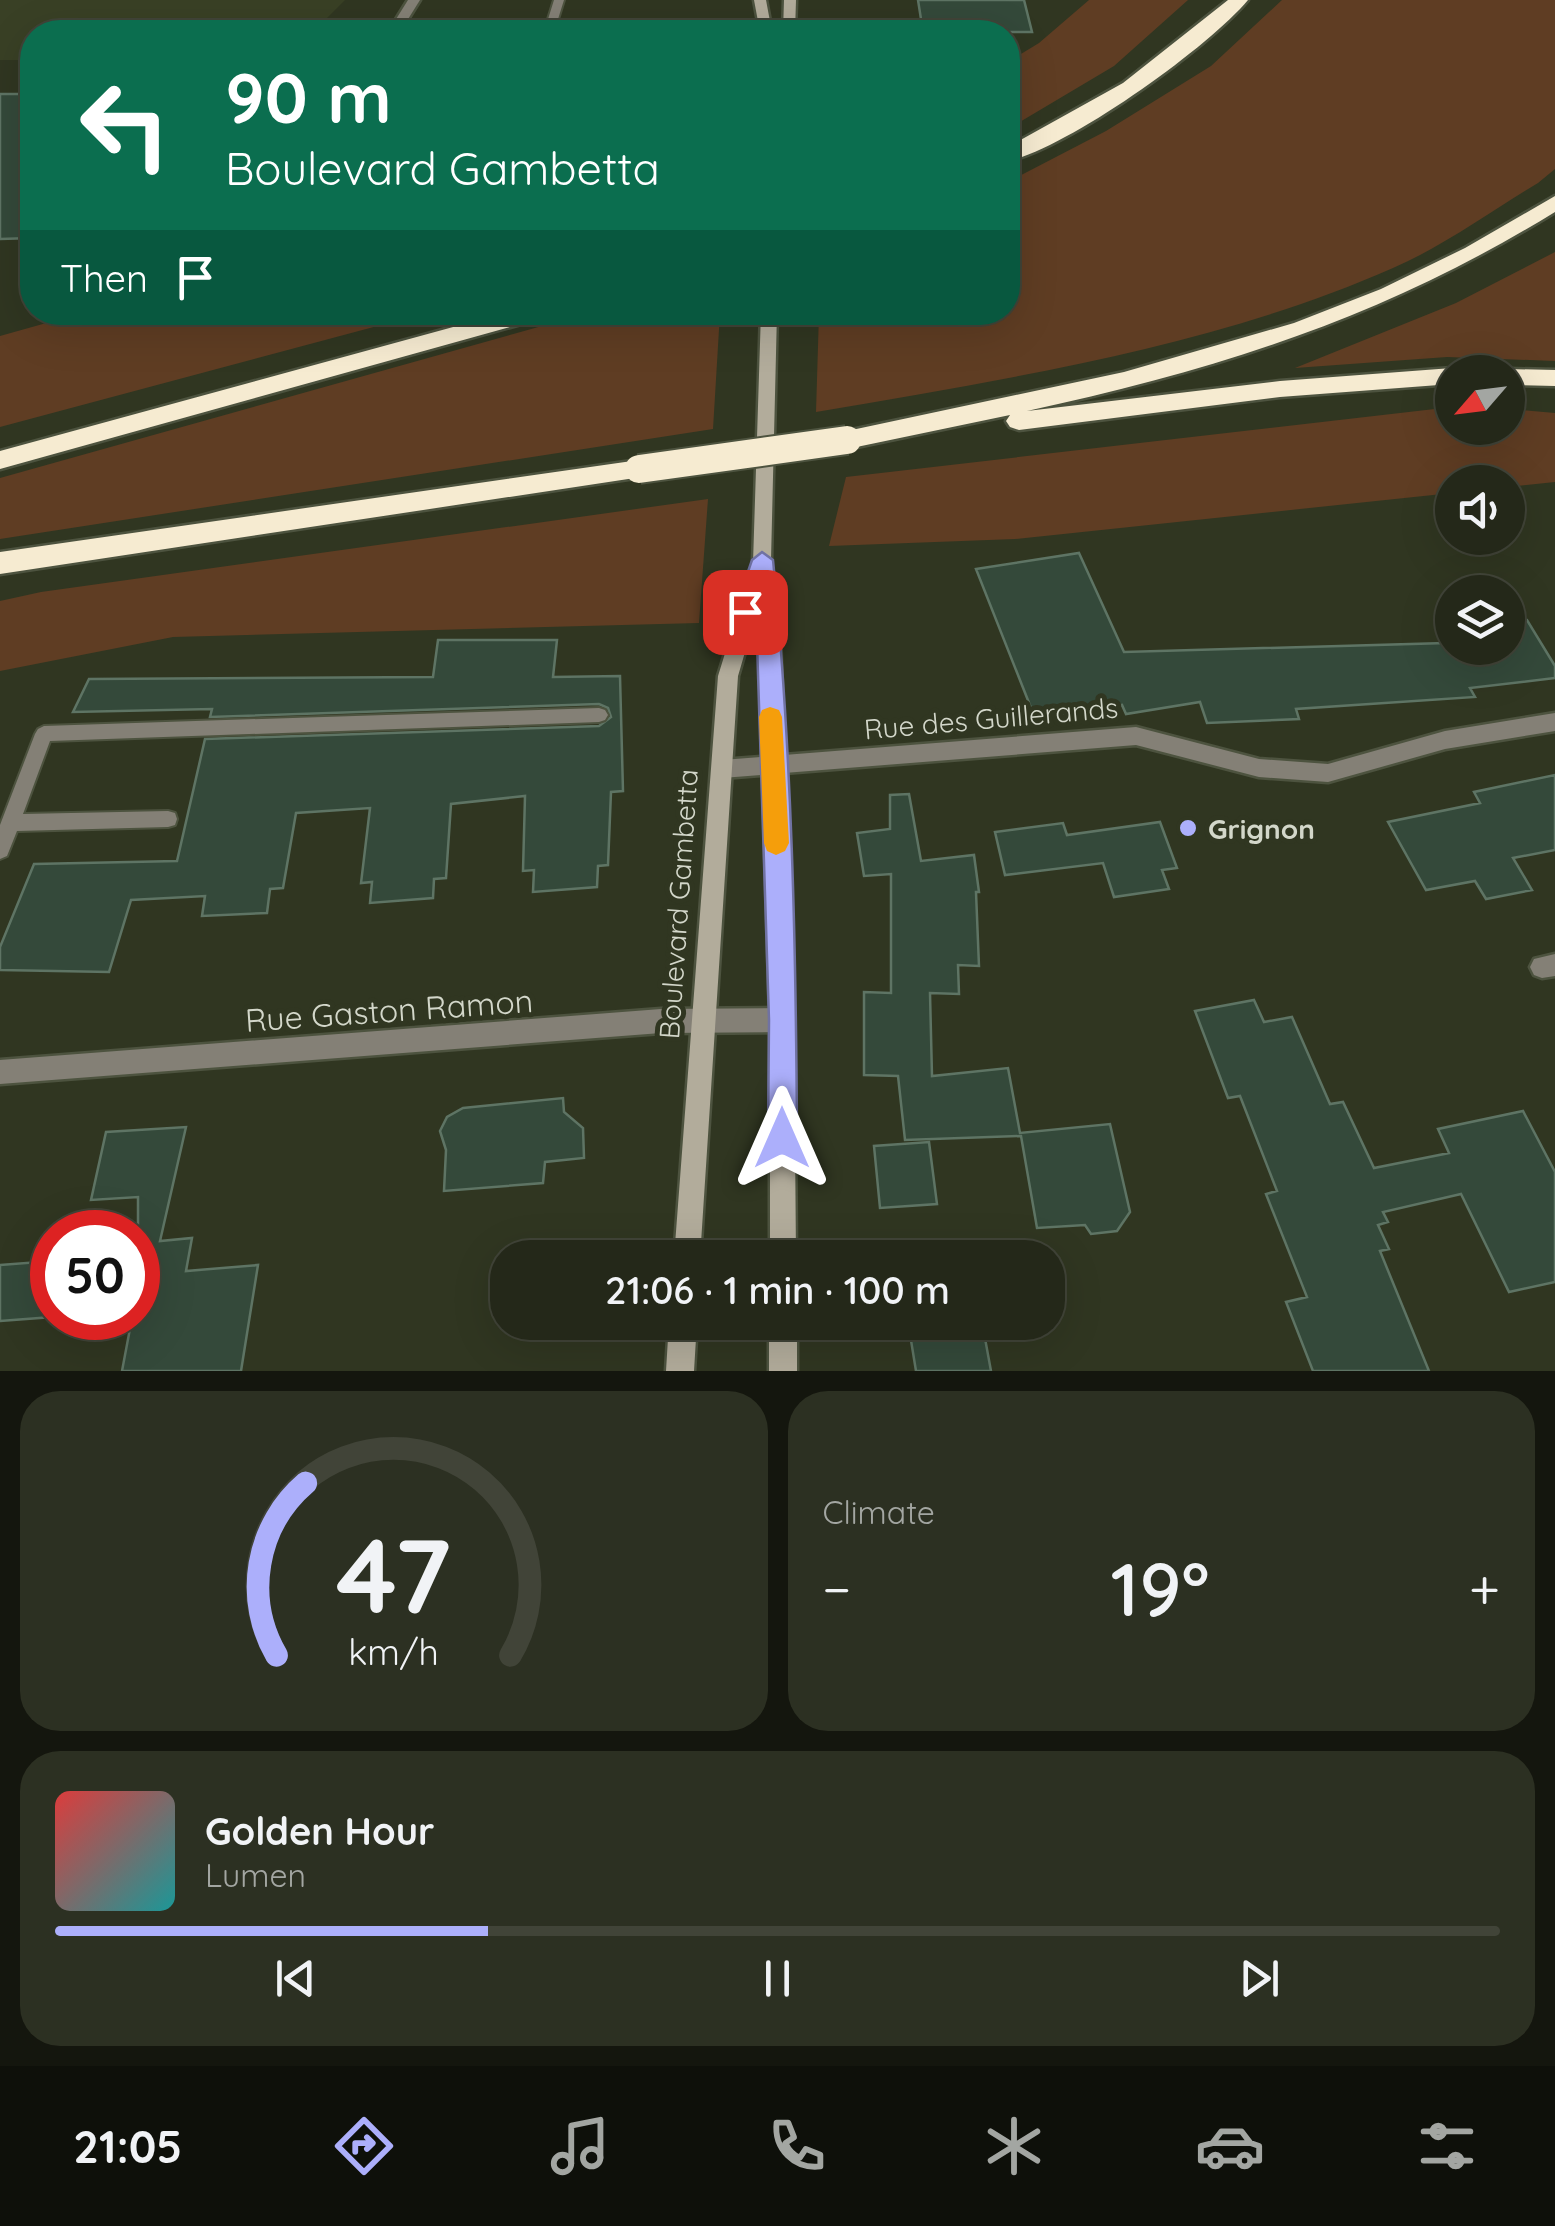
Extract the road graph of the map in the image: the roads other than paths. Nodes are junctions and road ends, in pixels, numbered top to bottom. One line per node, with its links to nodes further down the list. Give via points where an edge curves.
1 (1239, 0): 2 (highway, via 1175,58)
2 (1020, 148)
3 (1555, 204): 9 (highway, via 1500,241 1304,330 1202,363)
4 (491, 325): 10 (highway)
5 (769, 325): 11 (main road, Boulevard Gambetta)
6 (1435, 377): 9 (highway)
7 (1525, 377): 8 (highway)
8 (1555, 378)
9 (847, 440): 12 (highway, bridge)
10 (0, 460)
11 (762, 560): 15 (main road, Boulevard Gambetta); 16 (main road, Boulevard Gambetta, via 728,676)
12 (0, 563)
13 (599, 715): 18 (lane, via 44,734)
14 (1555, 722): 15 (street, Rue des Guillerands, via 1445,740 1328,773 1259,768 1136,736)
15 (771, 766): 16 (street, Rue des Guillerands); 21 (main road, Boulevard Gambetta)
16 (722, 768): 20 (main road, Boulevard Gambetta)
17 (168, 819): 18 (lane)
18 (12, 823): 19 (lane)
19 (0, 850)
20 (702, 1019): 21 (street, Rue Gaston Ramon); 22 (street, Rue Gaston Ramon); 23 (main road, Boulevard Gambetta)
21 (782, 1020): 24 (main road, Boulevard Gambetta)
22 (0, 1072)
23 (688, 1240)
24 (783, 1240)
25 (682, 1340): 27 (main road)
26 (783, 1340): 28 (main road)
27 (680, 1371)
28 (783, 1371)

